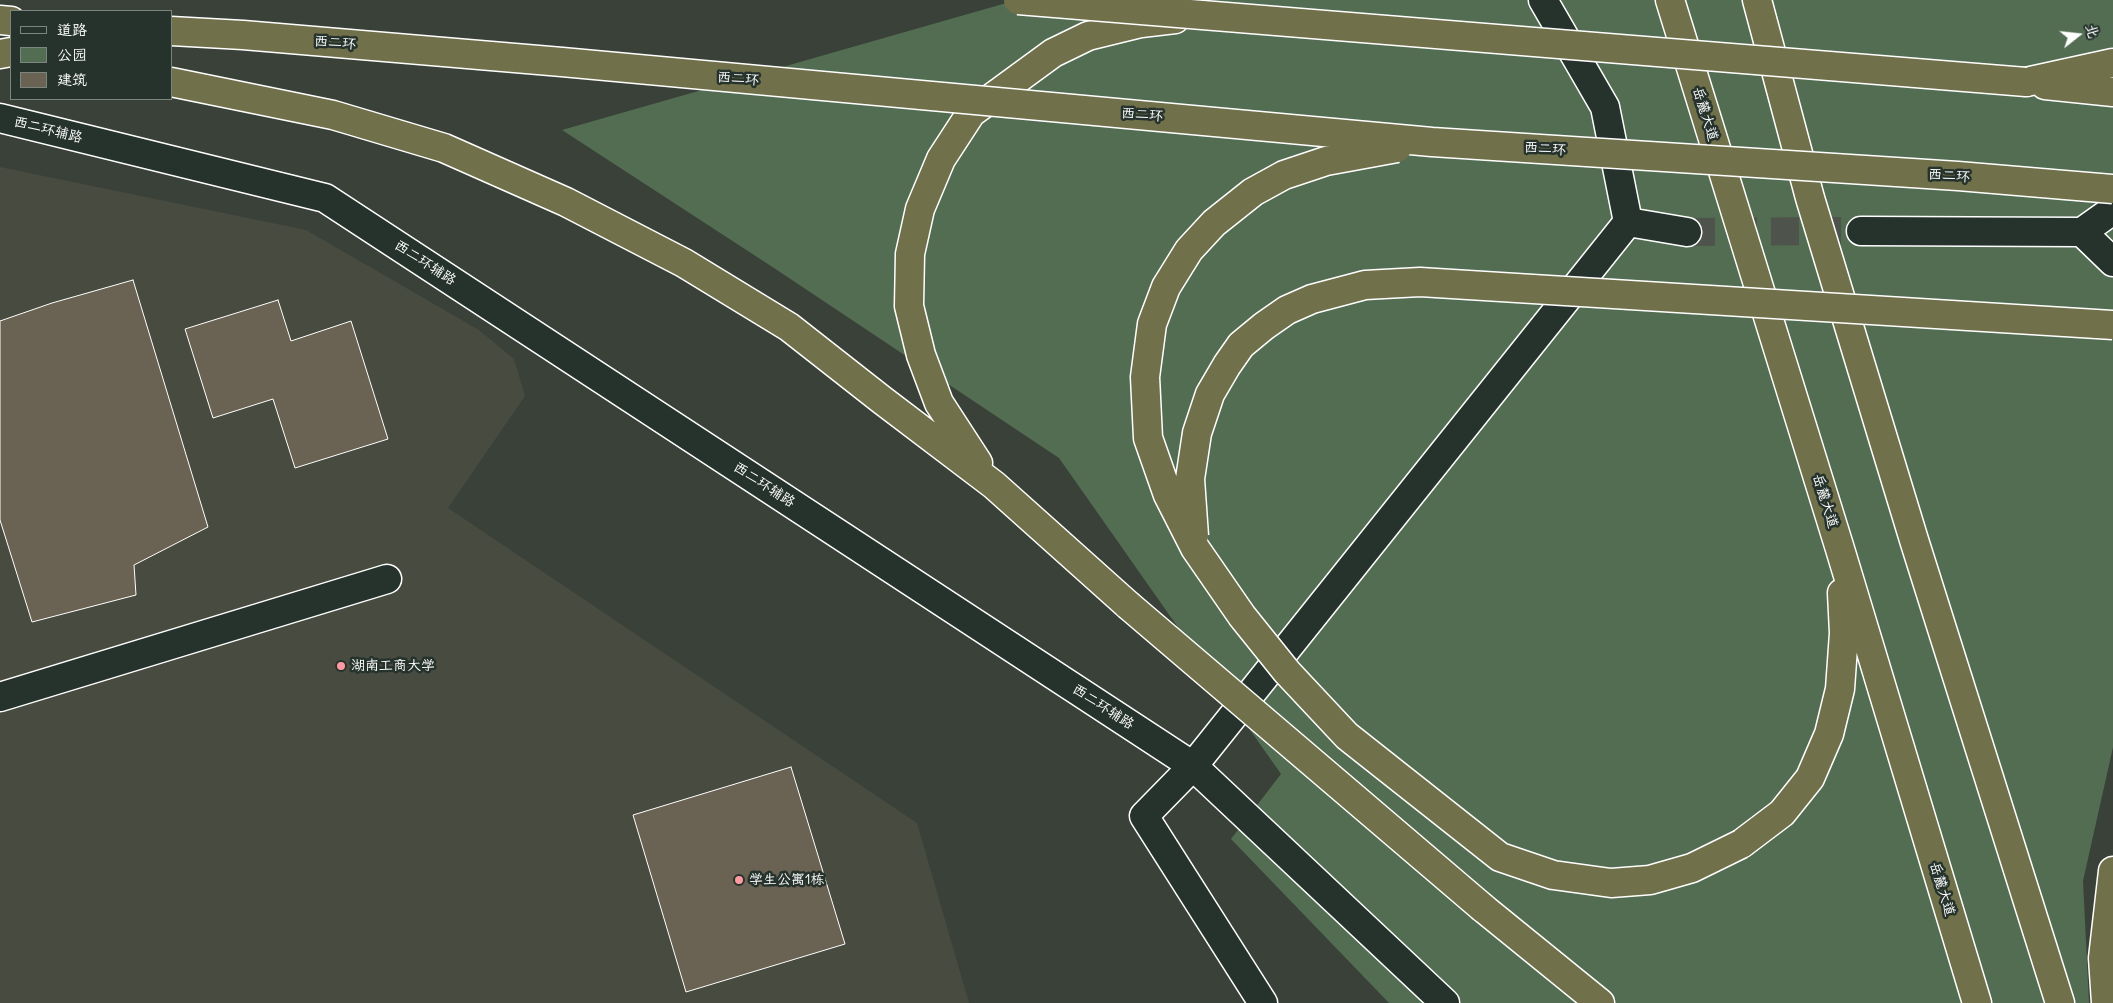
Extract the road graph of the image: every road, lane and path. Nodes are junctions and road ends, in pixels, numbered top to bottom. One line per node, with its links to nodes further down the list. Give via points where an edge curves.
1 (1018, 0): 5 (highway, bridge)
2 (1542, 0): 15 (street, via 1606,107)
3 (1670, 0): 23 (highway, 岳麓大道)
4 (1757, 0): 32 (highway, via 1810,198)
5 (1204, 16): 9 (highway, bridge); 21 (highway, bridge, via 1141,23 1088,36 1053,52 971,113 941,159 920,209 910,254 909,306 921,355 939,403)
6 (173, 32): 12 (highway, 西二环, bridge, via 543,61)
7 (2113, 63): 9 (highway)
8 (172, 82): 21 (highway, via 333,115 444,148 566,202 684,263 789,326)
9 (2026, 82): 10 (highway)
10 (2113, 92)
11 (0, 118): 26 (street, 西二环辅路, via 325,198)
12 (1432, 142): 13 (highway, 西二环, bridge); 22 (highway, bridge, via 1326,162 1284,175 1253,192 1214,223 1189,250 1166,287 1152,324 1145,377 1148,438 1168,495)
13 (2113, 189)
14 (2113, 210): 18 (street)
15 (1628, 222): 17 (street); 26 (street)
16 (1861, 231): 18 (street)
17 (1687, 232)
18 (2082, 232): 19 (street)
19 (2113, 262)
20 (2113, 325): 22 (highway, bridge, via 1420,282 1365,285 1339,291 1287,310 1264,326 1241,346 1210,394 1197,433 1190,479)
21 (994, 485): 30 (highway, bridge, via 1128,605 1483,908)
22 (1195, 548): 23 (highway, bridge, via 1242,616 1287,672 1347,736 1500,857 1553,876 1611,883 1650,880 1692,868 1741,844 1782,814 1810,778 1829,734 1840,689 1844,633)
23 (1840, 549): 31 (highway, 岳麓大道)
24 (388, 579): 25 (street)
25 (0, 697)
26 (1193, 766): 28 (street, via 1144,816); 29 (street, 西二环辅路)
27 (2113, 872): 33 (highway, via 2103,958)
28 (1263, 1003)
29 (1445, 1003)
30 (1600, 1003)
31 (1977, 1003)
32 (2060, 1003)
33 (2106, 1003)

